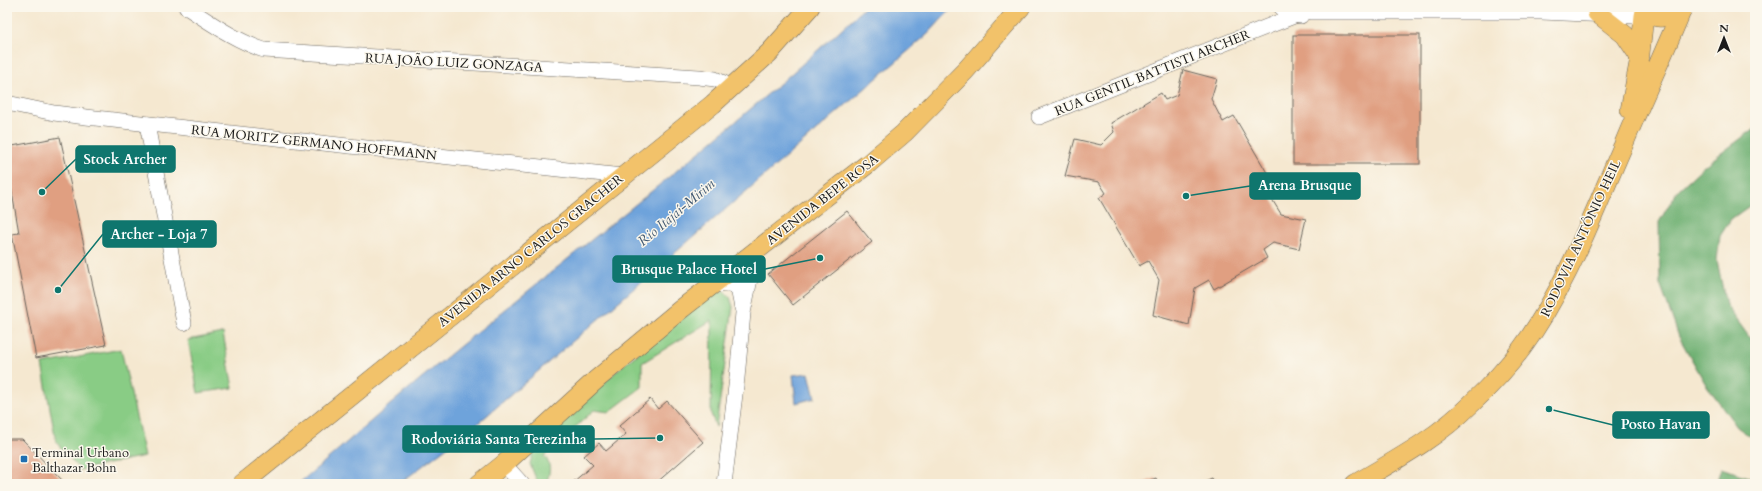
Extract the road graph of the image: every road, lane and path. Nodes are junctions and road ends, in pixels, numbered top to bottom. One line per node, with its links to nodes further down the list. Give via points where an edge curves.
1 (186, 7): 16 (street, RUA JOÃO LUIZ GONZAGA, via 249,45 264,50 699,77 715,79)
2 (810, 7): 16 (main road, AVENIDA ARNO CARLOS GRACHER, via 769,53)
3 (1021, 7): 13 (main road, AVENIDA BEPE ROSA)
4 (1032, 7): 13 (street)
5 (1281, 7): 12 (street); 14 (street, RUA GENTIL BATTISTI ARCHER)
6 (1344, 7): 10 (street)
7 (1682, 7): 11 (main road, via 1675,15 1667,17); 20 (main road, RODOVIA ANTÔNIO HEIL)
8 (1313, 10): 10 (street); 12 (street, RUA GENTIL BATTISTI ARCHER)
9 (1597, 11): 10 (street); 11 (street); 15 (main road, via 1625,35)
10 (1361, 12)
11 (1651, 12): 15 (main road, RODOVIA ANTÔNIO HEIL)
12 (1294, 16): 14 (street, RUA GENTIL BATTISTI ARCHER)
13 (1006, 25): 22 (main road, AVENIDA BEPE ROSA, via 904,133 863,168)
14 (1266, 27): 18 (street, RUA GENTIL BATTISTI ARCHER)
15 (1639, 56): 20 (main road, RODOVIA ANTÔNIO HEIL)
16 (731, 86): 21 (main road, AVENIDA ARNO CARLOS GRACHER, via 713,104)
17 (7, 103): 19 (street, RUA MORITZ GERMANO HOFFMANN, via 54,113)
18 (1039, 117)
19 (147, 124): 21 (street, RUA MORITZ GERMANO HOFFMANN); 25 (street)
20 (1623, 145): 31 (main road, RODOVIA ANTÔNIO HEIL, via 1558,289 1521,349 1472,404 1442,429 1417,448)
21 (622, 176): 27 (main road, AVENIDA ARNO CARLOS GRACHER)
22 (756, 250): 23 (main road, AVENIDA BEPE ROSA); 24 (street)
23 (712, 285): 24 (street, via 730,284 738,288); 26 (main road, AVENIDA BEPE ROSA, via 597,379)
24 (743, 313): 30 (street)
25 (184, 323)
26 (504, 464): 28 (main road, AVENIDA BEPE ROSA); 29 (street)
27 (242, 484)
28 (479, 484)
29 (522, 484)
30 (724, 484)
31 (1355, 484)

